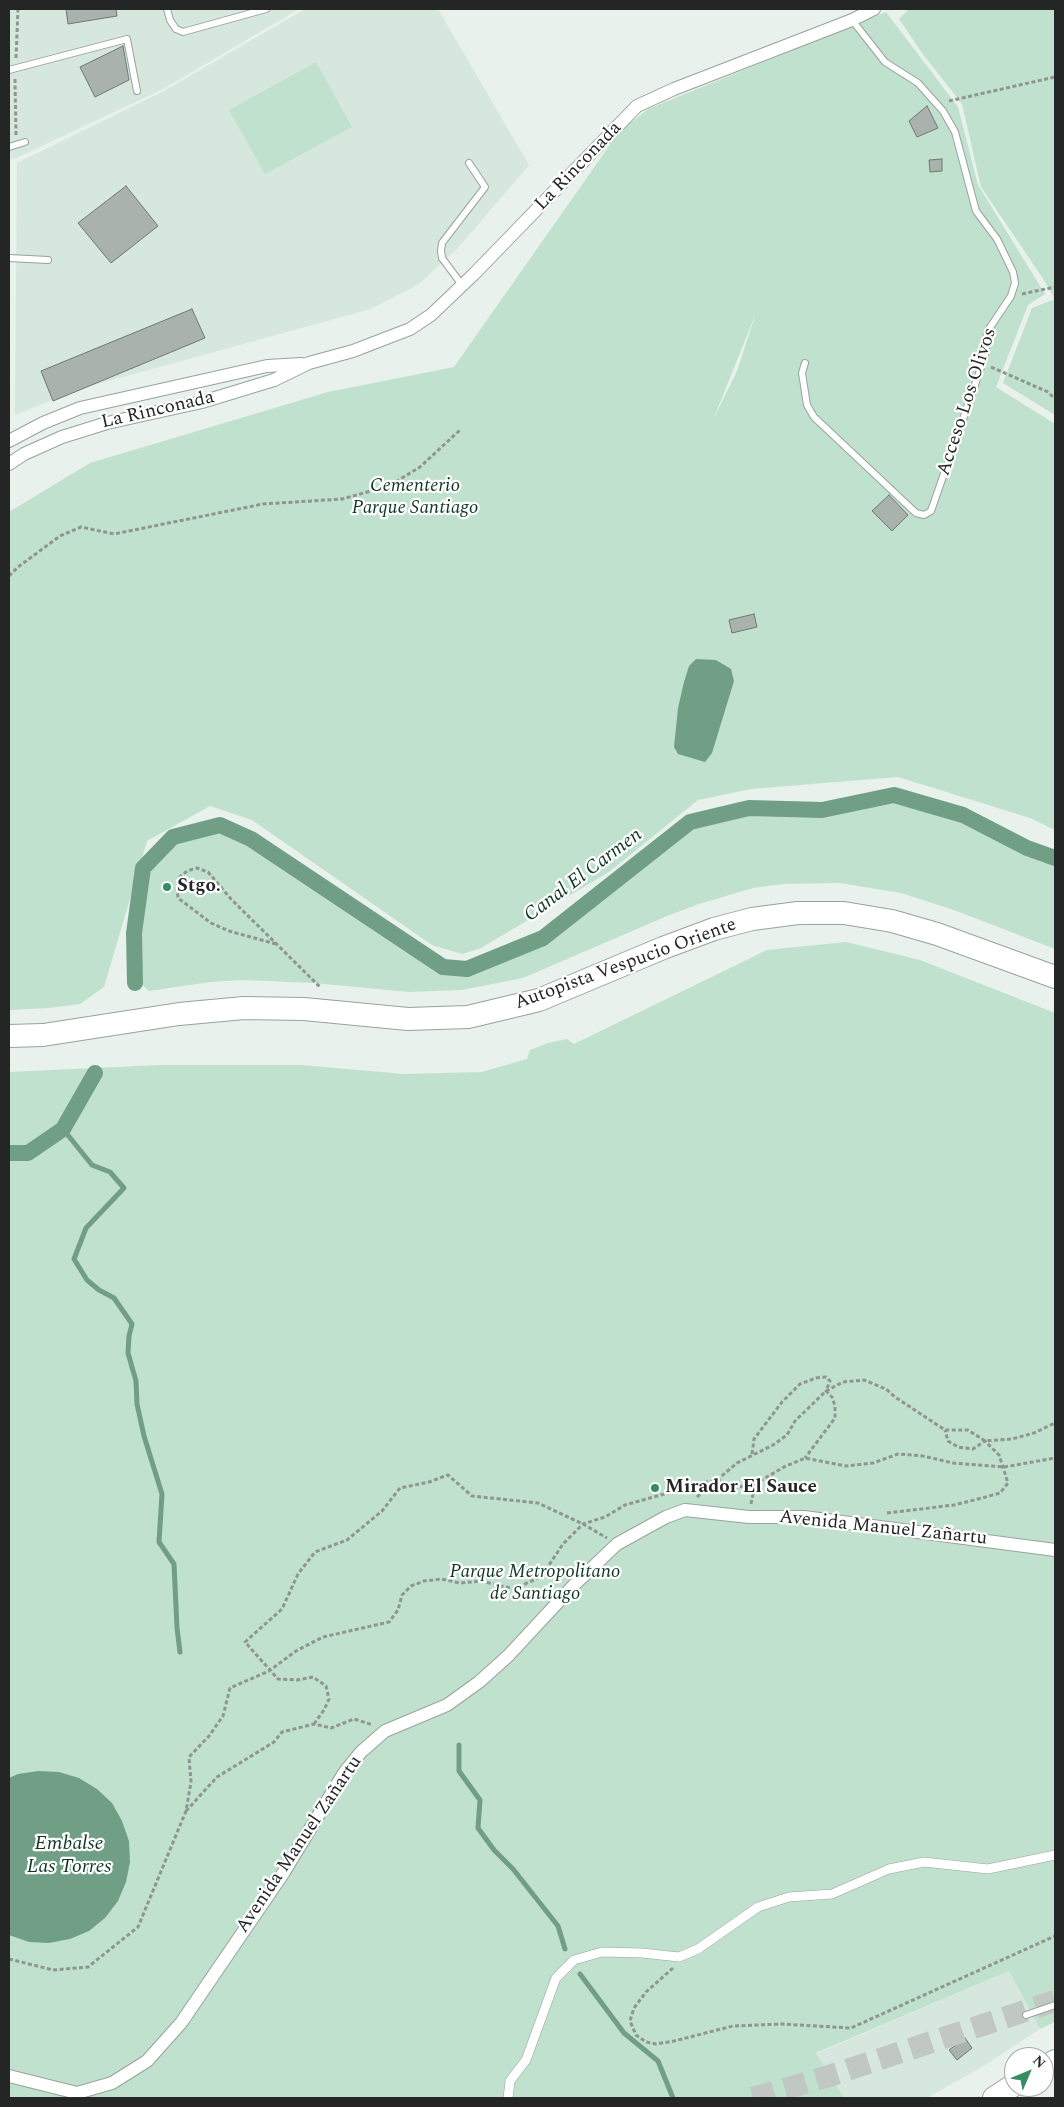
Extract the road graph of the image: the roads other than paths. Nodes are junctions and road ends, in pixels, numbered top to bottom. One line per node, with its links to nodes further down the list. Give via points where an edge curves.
1 (167, 9): 2 (lane, via 176,29 183,32)
2 (266, 9)
3 (874, 9): 4 (street, La Rinconada)
4 (852, 20): 12 (street, La Rinconada, via 674,88 637,106); 13 (lane, Acceso Los Olivos, via 885,62 918,83 938,104 956,132 976,211 997,239 1015,283 1011,296 987,332 986,356 931,511 924,515 916,513 814,416 807,405 802,374)
5 (12, 70): 6 (lane, via 127,39)
6 (136, 91)
7 (25, 142): 8 (lane)
8 (9, 147)
9 (469, 163): 12 (lane, via 485,187 442,243 441,251 442,258)
10 (9, 258): 11 (lane)
11 (48, 260)
12 (462, 285): 14 (street, La Rinconada, via 431,315 410,329)
13 (805, 362)
14 (309, 364): 15 (street, La Rinconada, via 268,366); 16 (street, La Rinconada, via 274,380)
15 (141, 393): 16 (street); 17 (street, La Rinconada, via 60,415)
16 (147, 415): 18 (street, La Rinconada, via 62,436)
17 (9, 442)
18 (9, 464)
19 (1055, 977): 20 (highway, Autopista Vespucio Oriente, via 892,921 844,913 798,913 752,918 714,929 539,1000 468,1017 408,1019 304,1009 244,1008 179,1014 43,1035)
20 (9, 1036)
21 (1055, 1550): 25 (street, Avenida Manuel Zañartu, via 804,1517 749,1517 685,1510 666,1517 618,1544 479,1682 446,1706 385,1731 361,1752 344,1773 284,1872 181,2023 147,2062 112,2084 77,2093)
22 (1055, 1854): 26 (street, via 988,1869 924,1862 889,1869 832,1894 789,1897 758,1907 698,1949 679,1957 602,1952 574,1960 556,1978 526,2060 510,2081)
23 (1055, 2005): 24 (lane)
24 (1026, 2015)
25 (9, 2076)
26 (508, 2098)

